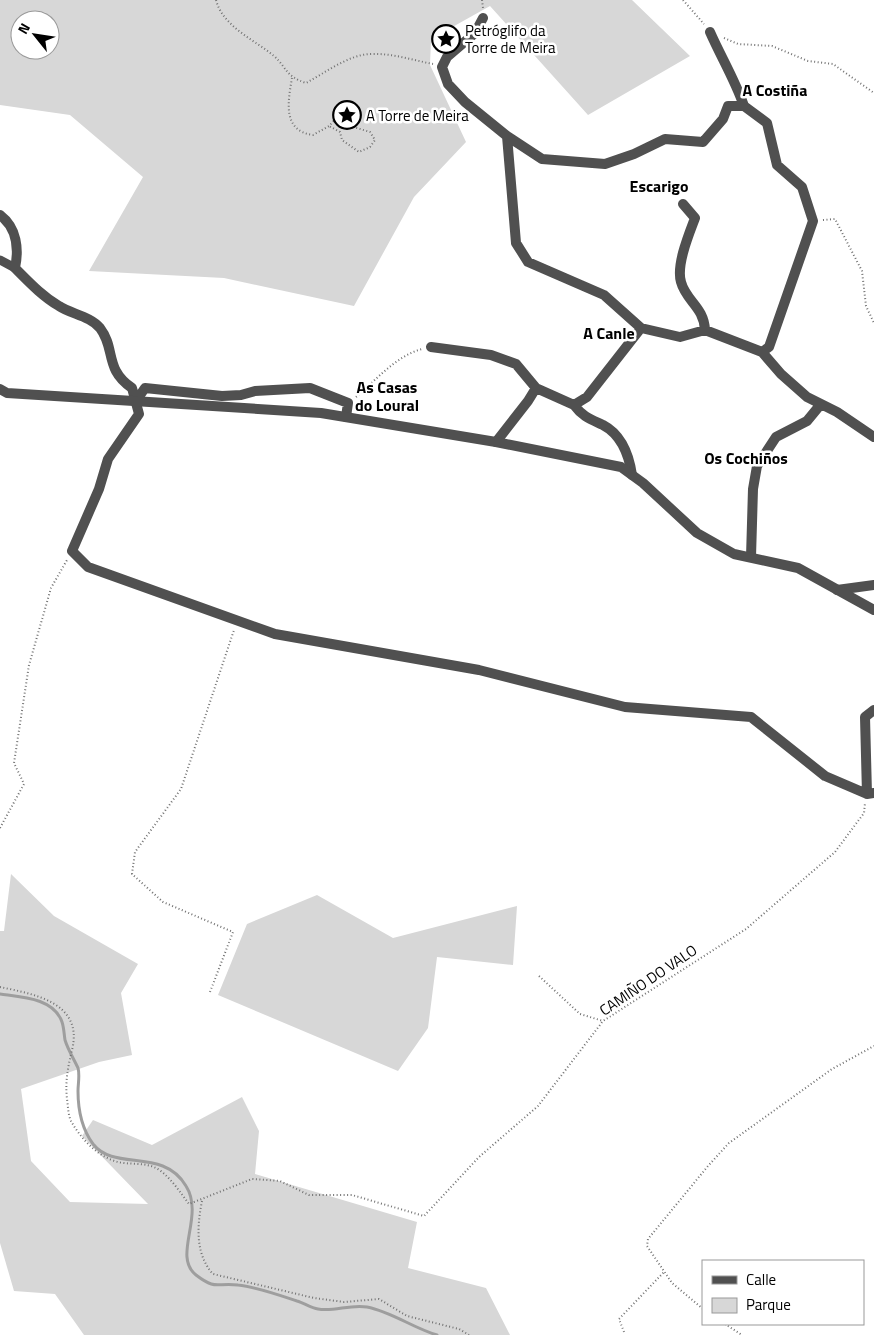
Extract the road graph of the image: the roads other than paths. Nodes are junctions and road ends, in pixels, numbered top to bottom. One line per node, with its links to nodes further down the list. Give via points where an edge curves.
1 (483, 18): 4 (street, via 475,34 447,57 442,66 448,84)
2 (710, 32): 3 (street)
3 (744, 106): 4 (street, via 728,106 723,119 703,142 665,139 605,164 542,159); 12 (street, via 766,123 776,165 802,187 813,221 769,347)
4 (507, 136): 9 (street, via 516,243 528,262 604,295)
5 (683, 204): 10 (street, via 695,218 682,255 681,282 705,318)
6 (0, 215): 8 (street, via 16,237)
7 (0, 260): 8 (street)
8 (15, 268): 15 (street, via 38,292 100,328 113,367 122,381 132,388)
9 (641, 328): 10 (street, via 680,337); 17 (street, via 588,397)
10 (705, 330): 12 (street)
11 (431, 347): 13 (street, via 491,355 516,364)
12 (762, 352): 16 (street, via 800,392)
13 (536, 388): 17 (street); 20 (street)
14 (0, 389): 15 (street, via 7,393)
15 (136, 401): 18 (street); 18 (street, via 145,388 222,396 310,388 348,403); 27 (street, via 139,414 108,460 72,551 88,567 275,634 479,670 625,708 751,717 825,776)
16 (821, 404): 19 (street); 22 (street, via 807,421 776,437 757,466)
17 (574, 405): 21 (street, via 583,417 605,426 619,439 629,456)
18 (346, 417): 20 (street)
19 (874, 437)
20 (496, 442): 21 (street, via 621,467)
21 (632, 475): 22 (street, via 698,533 734,554)
22 (751, 558): 24 (street, via 798,568)
23 (874, 585): 24 (street)
24 (837, 590): 25 (street)
25 (874, 610)
26 (874, 710): 27 (street, via 865,717)
27 (871, 793)

